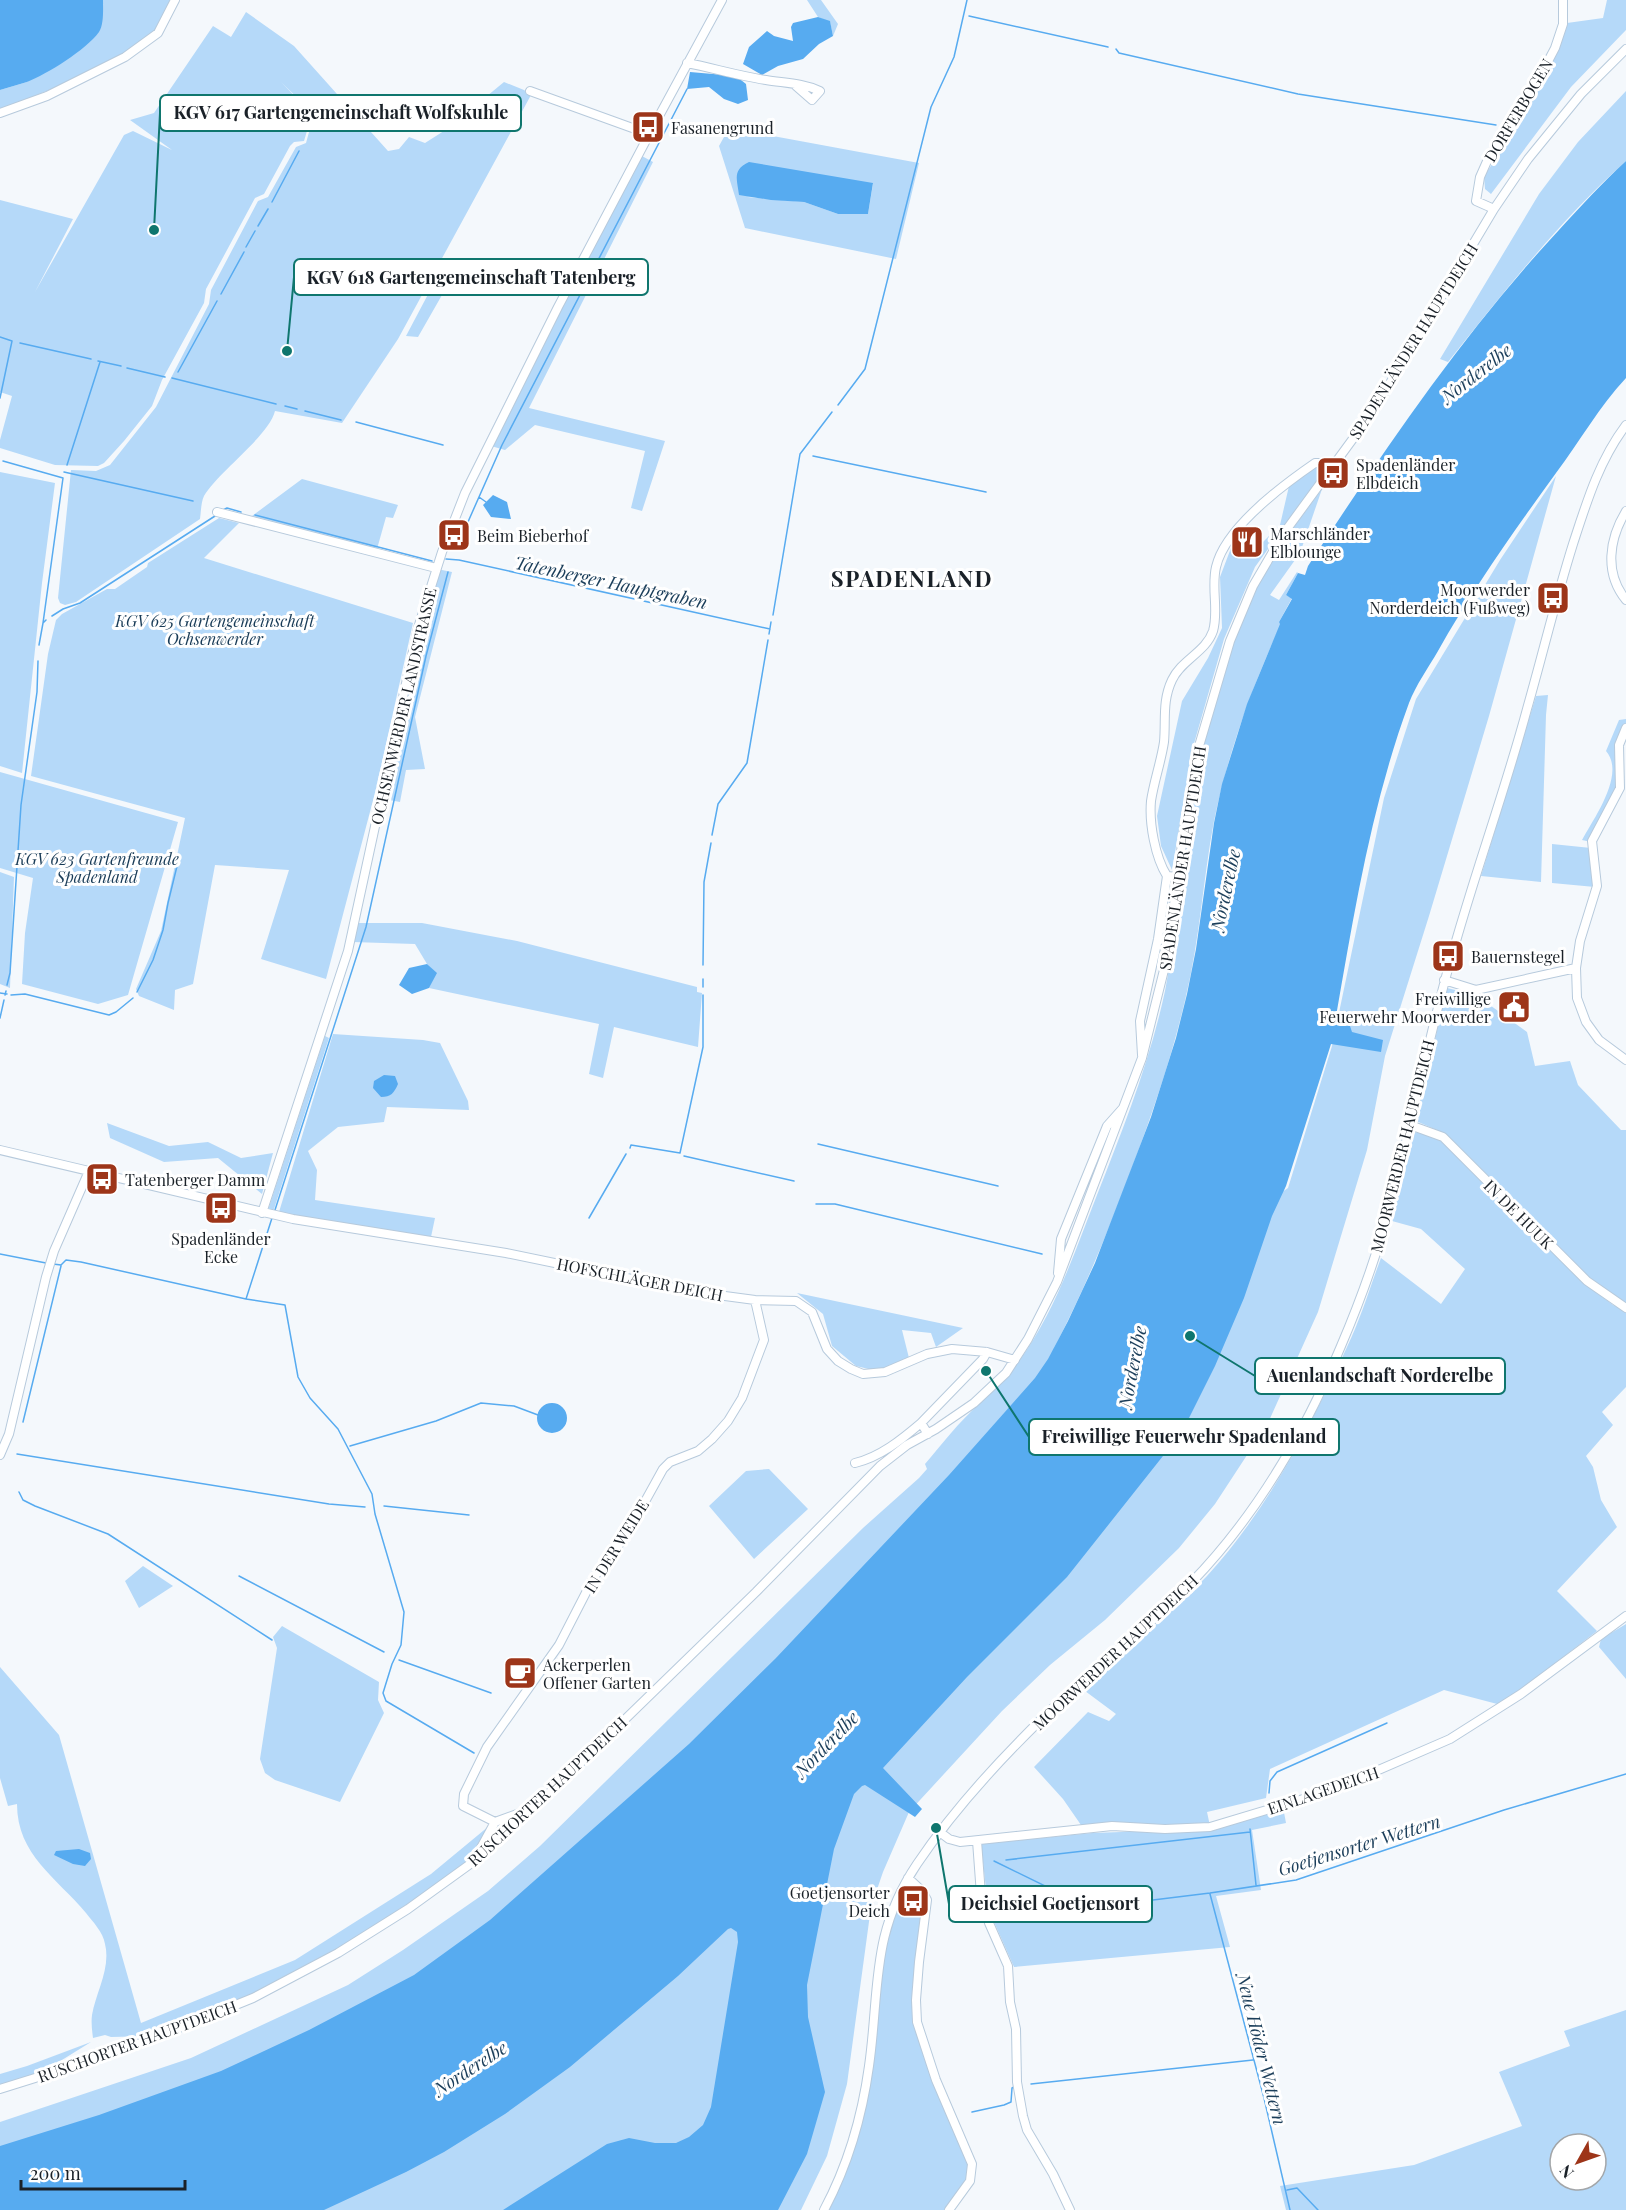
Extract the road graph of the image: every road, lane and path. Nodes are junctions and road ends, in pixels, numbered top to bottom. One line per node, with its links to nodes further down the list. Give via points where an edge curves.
1 (175, 0): 8 (street, via 158,33 125,57 46,96)
2 (723, 0): 5 (street, OCHSENWERDER LANDSTRASSE)
3 (1563, 0): 10 (street, DORFERBOGEN, via 1563,24 1555,48 1480,177 1476,201)
4 (1626, 50): 10 (street, SPADENLÄNDER HAUPTDEICH, via 1554,125)
5 (687, 63): 6 (street); 9 (street, OCHSENWERDER LANDSTRASSE)
6 (796, 86)
7 (530, 91): 9 (street)
8 (0, 113)
9 (649, 134): 15 (street, OCHSENWERDER LANDSTRASSE, via 465,493)
10 (1494, 209): 12 (street, SPADENLÄNDER HAUPTDEICH, via 1374,410)
11 (1626, 425): 21 (street, MOORWERDER HAUPTDEICH, via 1593,481)
12 (1331, 469): 18 (street, via 1315,463 1252,512 1233,535 1216,566 1213,630 1208,641 1182,664 1166,694 1164,744 1151,818 1156,848); 19 (street, SPADENLÄNDER HAUPTDEICH, via 1268,558 1230,641 1199,746)
13 (1626, 511): 16 (street, via 1615,530 1611,549 1615,580)
14 (217, 512): 15 (street)
15 (436, 568): 28 (street, OCHSENWERDER LANDSTRASSE, via 418,628 348,951)
16 (1626, 600)
17 (1626, 728): 20 (street, via 1619,745 1620,788 1592,841 1597,886)
18 (1167, 876): 19 (street); 22 (street, via 1140,1022)
19 (1178, 878): 22 (street, SPADENLÄNDER HAUPTDEICH, via 1167,958)
20 (1576, 968): 21 (street, via 1476,990); 23 (street, via 1577,998 1586,1022 1599,1040)
21 (1444, 980): 25 (street, MOORWERDER HAUPTDEICH)
22 (1142, 1058): 24 (street, SPADENLÄNDER HAUPTDEICH)
23 (1626, 1060)
24 (1126, 1105): 29 (street, SPADENLÄNDER HAUPTDEICH); 29 (street, SPADENLÄNDER HAUPTDEICH, via 1107,1125 1061,1239)
25 (1410, 1125): 31 (street, IN DE HUUK, via 1443,1137 1587,1281); 41 (street, MOORWERDER HAUPTDEICH, via 1382,1232 1342,1344 1296,1437 1259,1500 1189,1586 1026,1734)
26 (0, 1150): 27 (street, HOFSCHLÄGER DEICH)
27 (88, 1171): 28 (street, HOFSCHLÄGER DEICH); 36 (street, via 54,1251 9,1434)
28 (269, 1214): 30 (street, HOFSCHLÄGER DEICH, via 506,1252 665,1287)
29 (1057, 1282): 33 (street, SPADENLÄNDER HAUPTDEICH)
30 (755, 1300): 32 (street, HOFSCHLÄGER DEICH, via 784,1299 805,1305 812,1312 827,1349 838,1361 863,1374 885,1372 940,1350 965,1348); 40 (street, IN DER WEIDE, via 764,1340 742,1398 712,1439 663,1469 627,1534 594,1577 559,1645 479,1762 464,1794 463,1806)
31 (1626, 1308)
32 (987, 1352): 33 (street, HOFSCHLÄGER DEICH); 34 (street)
33 (1015, 1360): 35 (street, RUSCHORTER HAUPTDEICH, via 990,1389)
34 (921, 1424): 35 (street); 37 (street, via 875,1457)
35 (928, 1434): 39 (street, RUSCHORTER HAUPTDEICH, via 880,1466)
36 (0, 1455)
37 (855, 1463)
38 (1626, 1616): 42 (street, EINLAGEDEICH, via 1473,1726 1330,1791 1210,1827 1112,1826)
39 (532, 1808): 40 (street); 43 (street, RUSCHORTER HAUPTDEICH)
40 (495, 1822): 43 (street)
41 (941, 1833): 42 (street, EINLAGEDEICH, via 954,1842); 44 (street, MOORWERDER HAUPTDEICH)
42 (977, 1841): 48 (street, via 981,1895 1008,1966 1023,2116)
43 (473, 1862): 45 (street, RUSCHORTER HAUPTDEICH, via 338,1953 253,1998 152,2039)
44 (908, 1878): 46 (street, MOORWERDER HAUPTDEICH, via 890,1916 880,1954 861,2110 847,2160); 47 (street, via 927,1900 917,2022 936,2080 972,2164 970,2181)
45 (0, 2089)
46 (824, 2210)
47 (949, 2210)
48 (1070, 2210)

